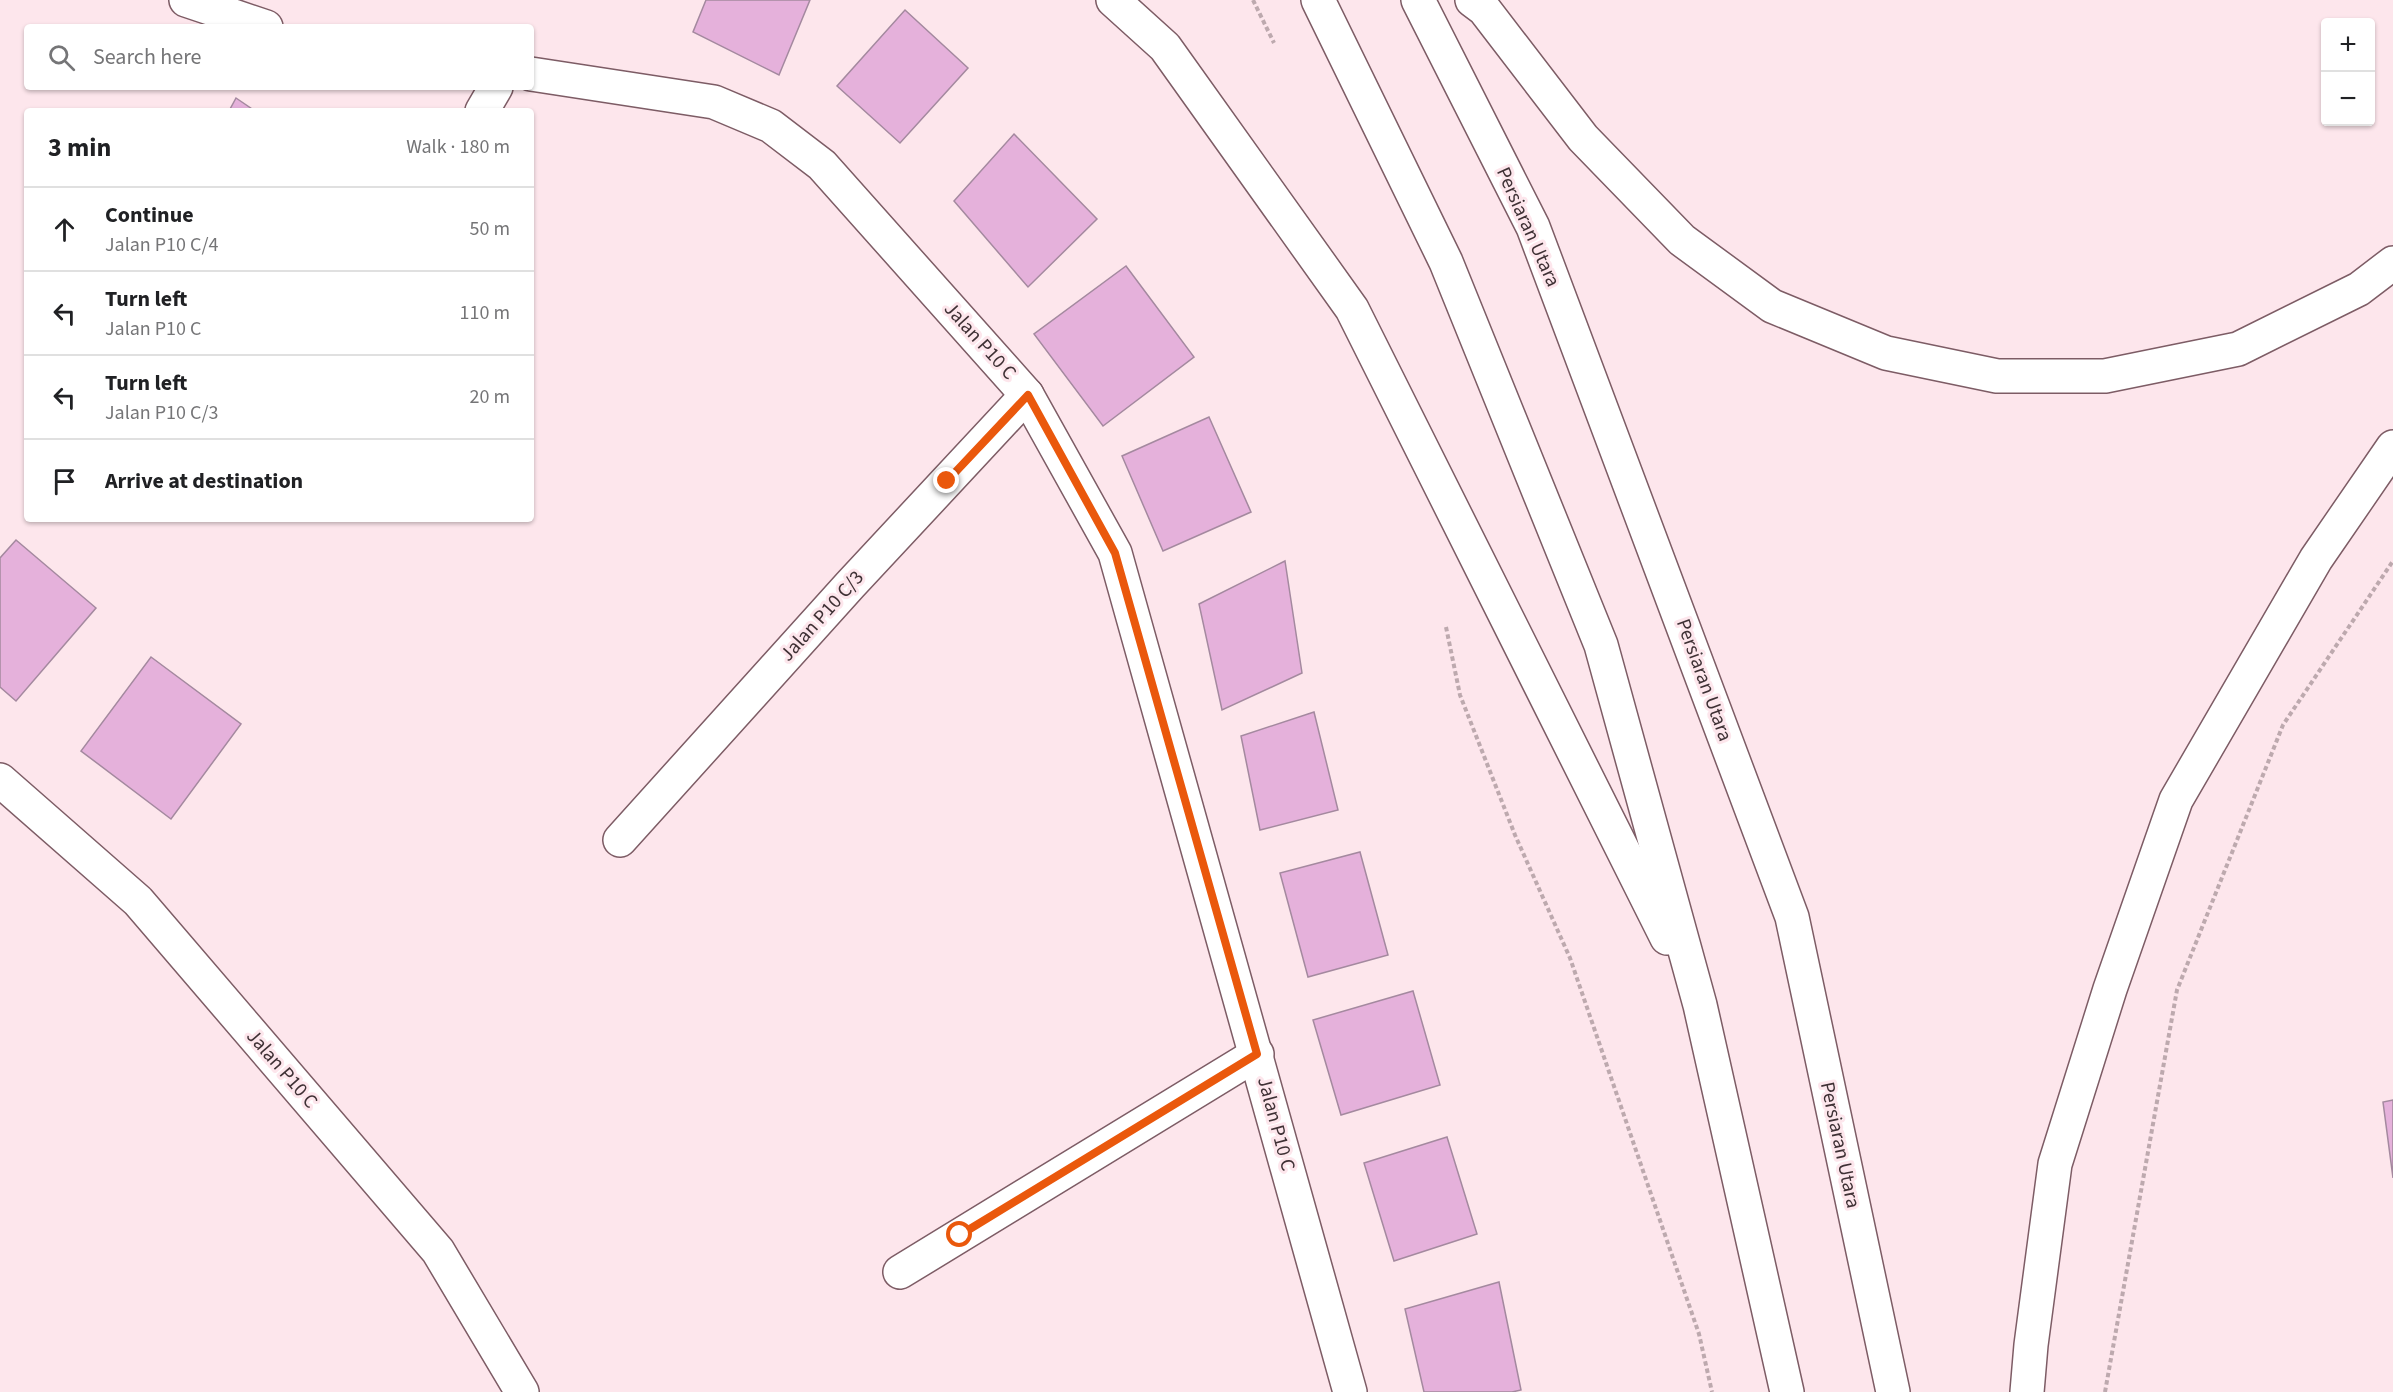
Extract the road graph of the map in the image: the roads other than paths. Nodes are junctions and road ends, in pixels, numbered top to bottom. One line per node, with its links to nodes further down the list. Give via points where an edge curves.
1 (186, 0): 6 (main road)
2 (1113, 0): 15 (main road, via 1166,48 1352,309)
3 (1318, 0): 15 (main road, via 1446,262 1601,645)
4 (1418, 0): 21 (main road, Persiaran Utara, via 1533,227 1792,917)
5 (1472, 0): 10 (main road, via 1484,9 1583,138 1682,240 1772,306 1886,353 1997,376 2105,376 2238,349 2359,289)
6 (257, 24)
7 (534, 74): 11 (main road, Jalan P10 C, via 714,102 771,126 822,165)
8 (494, 90): 9 (main road)
9 (484, 108)
10 (2393, 263)
11 (1028, 395): 14 (main road, Jalan P10 C/3); 16 (main road, Jalan P10 C, via 1115,553)
12 (2393, 447): 22 (main road, via 2316,559 2176,800 2110,988 2055,1164)
13 (0, 780): 18 (main road, Jalan P10 C, via 138,901 423,1233 438,1251)
14 (620, 840)
15 (1700, 1005): 20 (main road)
16 (1257, 1054): 17 (main road); 19 (main road, Jalan P10 C)
17 (900, 1272)
18 (522, 1392)
19 (1350, 1392)
20 (1787, 1392)
21 (1893, 1392)
22 (2027, 1392)

